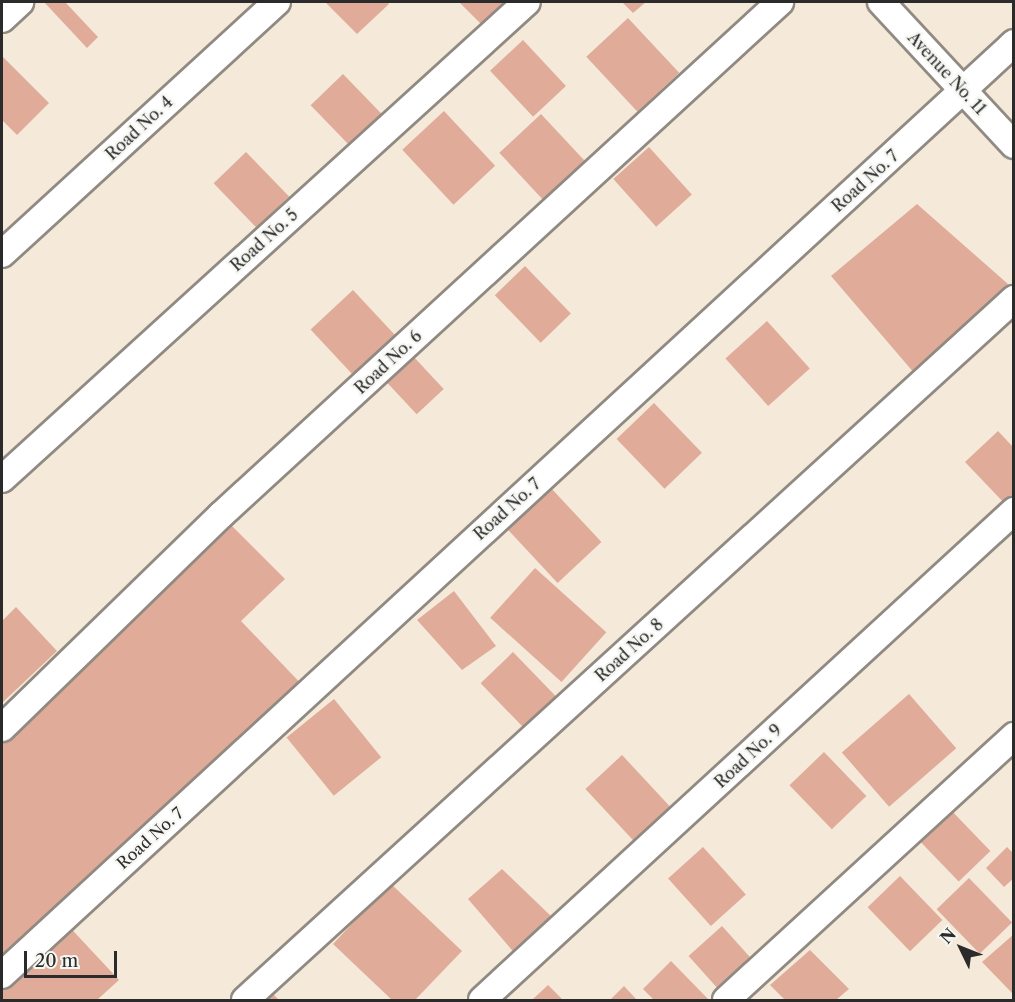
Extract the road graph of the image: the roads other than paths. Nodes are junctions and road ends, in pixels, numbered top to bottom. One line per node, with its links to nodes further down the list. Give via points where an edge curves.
1 (20, 2): 6 (street)
2 (277, 2): 10 (street, Road No. 4)
3 (527, 2): 12 (street, Road No. 5)
4 (780, 2): 14 (street, Road No. 6, via 221,515)
5 (881, 2): 8 (street, Avenue No. 11)
6 (2, 19)
7 (1014, 43): 8 (street, Road No. 7)
8 (964, 91): 9 (street, Avenue No. 11); 16 (street, Road No. 7)
9 (1014, 145)
10 (2, 254)
11 (1014, 298): 17 (street, Road No. 8)
12 (2, 479)
13 (1014, 511): 18 (street, Road No. 9)
14 (2, 728)
15 (1014, 736): 19 (street)
16 (2, 975)
17 (245, 1000)
18 (482, 1000)
19 (726, 1000)

